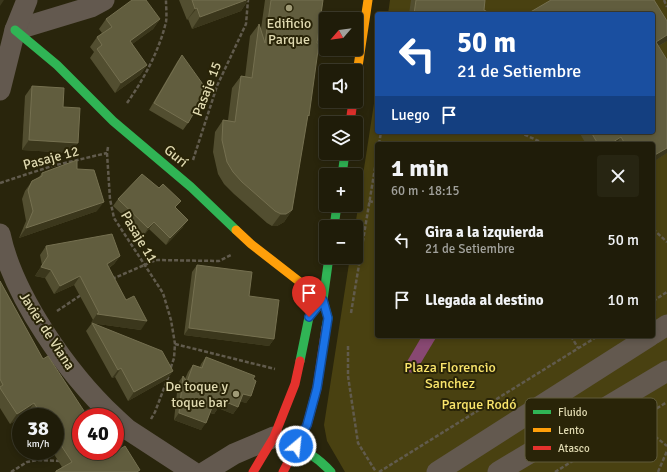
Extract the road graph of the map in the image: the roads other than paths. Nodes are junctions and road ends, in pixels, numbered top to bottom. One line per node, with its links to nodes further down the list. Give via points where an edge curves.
1 (27, 0): 4 (street)
2 (104, 0): 4 (street, via 91,7)
3 (368, 0): 5 (street)
4 (15, 30): 6 (street); 9 (street, Gurí, via 56,65 113,121 191,186 252,244)
5 (358, 64)
6 (0, 90)
7 (0, 234): 16 (street, Javier de Viana, via 21,293 56,350)
8 (328, 264): 9 (street)
9 (323, 300): 19 (street, via 309,317 297,375); 20 (street, via 328,318 317,388 307,425)
10 (667, 325): 11 (street)
11 (655, 333)
12 (647, 338): 14 (street)
13 (667, 371): 15 (street)
14 (553, 398)
15 (622, 398)
16 (104, 408)
17 (525, 416): 28 (street)
18 (124, 426): 24 (street, Javier de Viana)
19 (274, 443): 20 (street); 25 (street, via 234,454); 26 (street)
20 (296, 446): 23 (street); 27 (street, via 317,458)
21 (525, 456): 29 (street)
22 (279, 460): 23 (street)
23 (285, 471)
24 (193, 472)
25 (204, 472)
26 (253, 472)
27 (331, 472)
28 (437, 472)
29 (498, 472)

